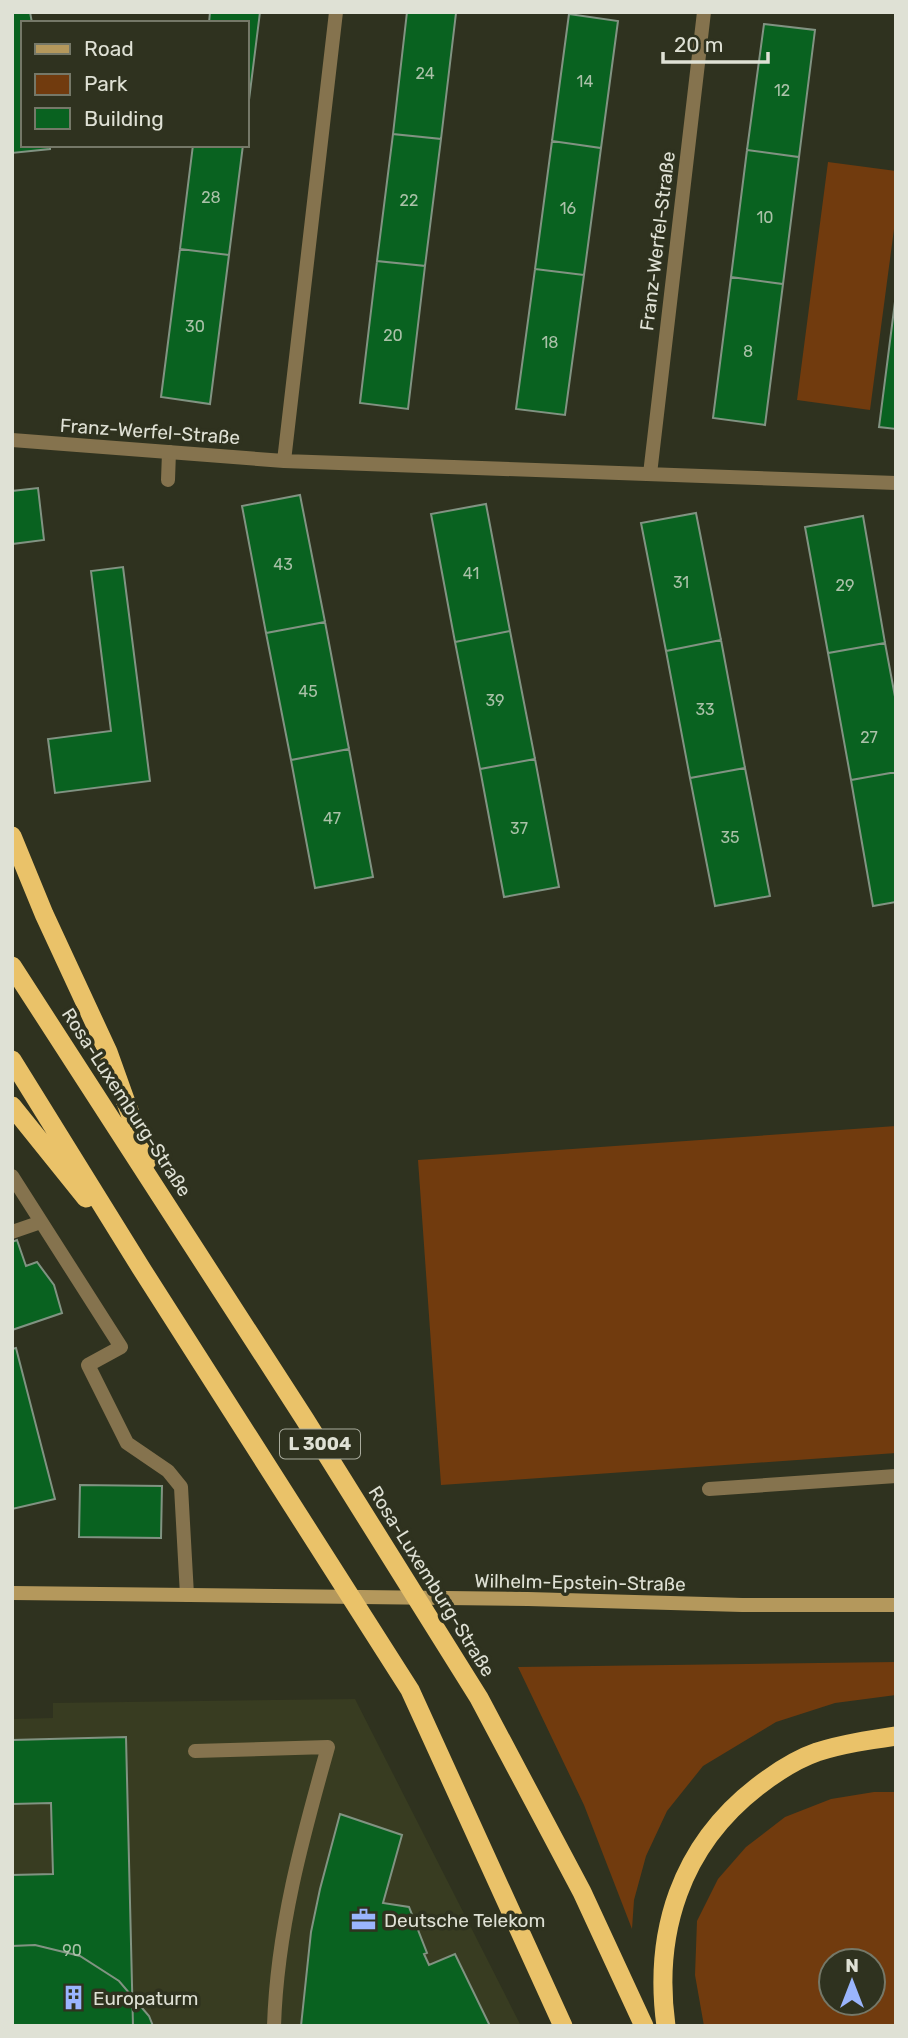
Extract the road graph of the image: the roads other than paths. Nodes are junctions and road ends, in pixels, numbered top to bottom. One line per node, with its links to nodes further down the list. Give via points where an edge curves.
1 (336, 12): 5 (street)
2 (704, 12): 6 (street, Franz-Werfel-Straße)
3 (12, 440): 4 (street, Franz-Werfel-Straße)
4 (169, 452): 5 (street, Franz-Werfel-Straße); 7 (street)
5 (284, 461): 6 (street, Franz-Werfel-Straße)
6 (650, 474): 8 (street, Franz-Werfel-Straße)
7 (168, 480)
8 (896, 483)
9 (12, 836): 14 (highway, via 108,1052)
10 (12, 966): 14 (highway, Rosa-Luxemburg-Straße / L 3004)
11 (12, 1060): 17 (highway, L 3004)
12 (12, 1106): 17 (highway)
13 (12, 1176): 15 (street)
14 (158, 1192): 29 (highway, Rosa-Luxemburg-Straße / L 3004, via 479,1698 582,1892)
15 (41, 1222): 16 (street); 21 (street, via 121,1347 88,1365 127,1443 168,1471 181,1487)
16 (12, 1232)
17 (141, 1268): 28 (highway, L 3004, via 410,1690)
18 (896, 1476): 19 (street)
19 (709, 1489)
20 (12, 1593): 21 (main road, Wilhelm-Epstein-Straße)
21 (187, 1595): 22 (main road, Wilhelm-Epstein-Straße)
22 (896, 1605)
23 (896, 1736): 24 (highway)
24 (860, 1742): 25 (highway); 30 (highway, via 816,1752 776,1772 735,1803 702,1843 682,1881 667,1930 662,1999)
25 (896, 1743)
26 (195, 1751): 27 (street, via 328,1747 282,1929)
27 (274, 2026)
28 (563, 2026)
29 (644, 2026)
30 (666, 2026)

